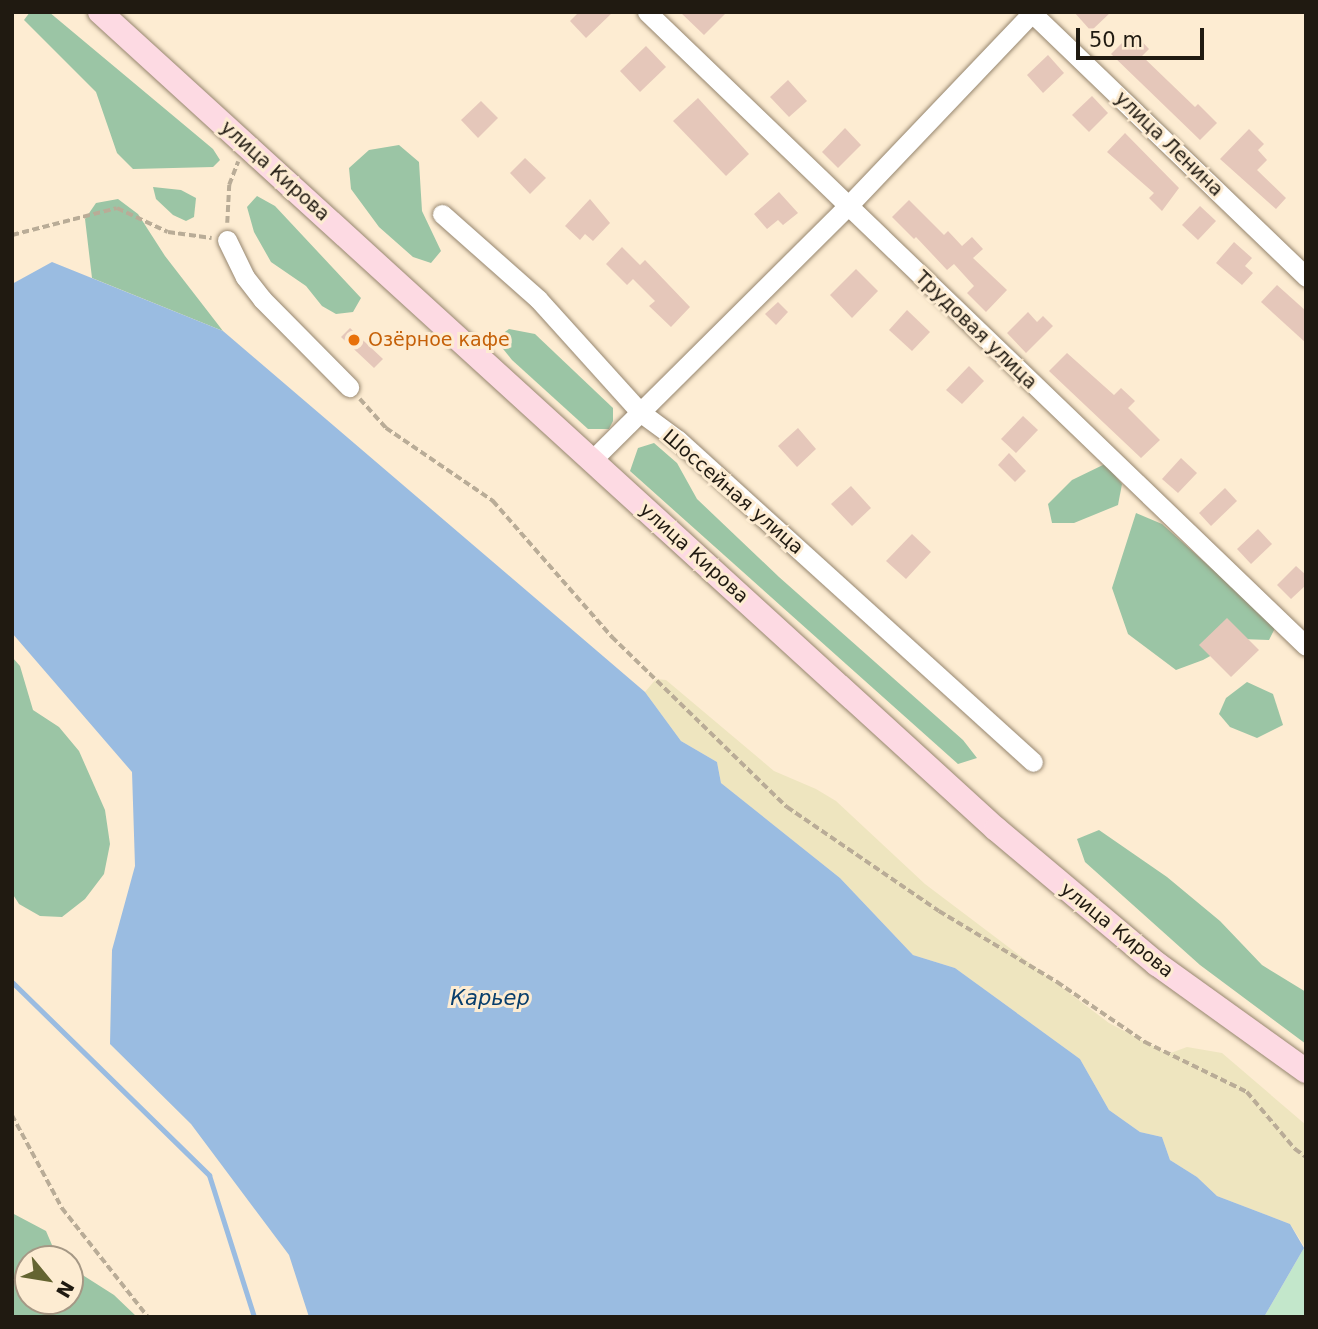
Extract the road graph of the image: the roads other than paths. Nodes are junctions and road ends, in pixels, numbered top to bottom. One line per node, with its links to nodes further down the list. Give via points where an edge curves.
1 (100, 12): 10 (main road, улица Кирова)
2 (648, 12): 4 (street, Трудовая улица)
3 (1032, 13): 4 (street); 7 (street, улица Ленина)
4 (847, 207): 9 (street); 11 (street, Трудовая улица)
5 (442, 214): 9 (street, Шоссейная улица, via 538,299)
6 (227, 240): 8 (street, via 262,299)
7 (1306, 276)
8 (349, 387)
9 (640, 412): 10 (street); 12 (street, Шоссейная улица, via 678,440)
10 (592, 460): 13 (main road, улица Кирова, via 996,829 1157,964)
11 (1306, 646)
12 (1033, 762)
13 (1306, 1071)

